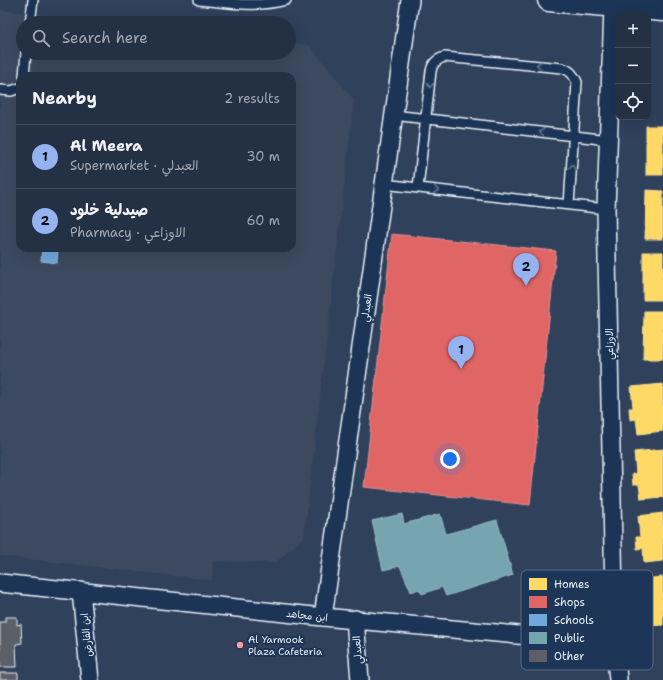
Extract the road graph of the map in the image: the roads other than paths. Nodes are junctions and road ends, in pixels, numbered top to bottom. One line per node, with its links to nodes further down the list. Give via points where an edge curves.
1 (33, 0): 8 (lane)
2 (199, 0): 3 (lane, via 250,5)
3 (286, 0)
4 (410, 0): 13 (street, العبدلي)
5 (549, 0): 6 (street)
6 (613, 7): 7 (street); 16 (street, الاوزاعي)
7 (663, 10)
8 (31, 16)
9 (25, 60): 10 (lane)
10 (24, 72)
11 (16, 89): 12 (lane)
12 (0, 90)
13 (393, 115): 14 (lane); 17 (street, العبدلي)
14 (426, 119): 15 (lane, one-way to 14); 15 (lane, one-way to 14, via 577,82 574,75 562,68 444,57 437,59 433,64); 18 (lane)
15 (574, 136): 16 (lane); 19 (lane, one-way to 15)
16 (608, 140): 20 (street, الاوزاعي)
17 (383, 184): 18 (lane); 24 (street, العبدلي)
18 (418, 188): 19 (lane, one-way to 19)
19 (569, 205): 20 (lane)
20 (606, 209): 21 (street, الاوزاعي)
21 (613, 570)
22 (0, 583): 23 (street, ابن مجاهد)
23 (81, 591): 24 (street, ابن مجاهد); 28 (street, ابن الفارض)
24 (323, 617): 25 (street, ابن مجاهد)
25 (355, 619): 26 (street, ابن مجاهد); 29 (street, العبدلي)
26 (521, 635)
27 (617, 670): 30 (street, الاوزاعي)
28 (90, 680)
29 (360, 680)
30 (618, 680)

